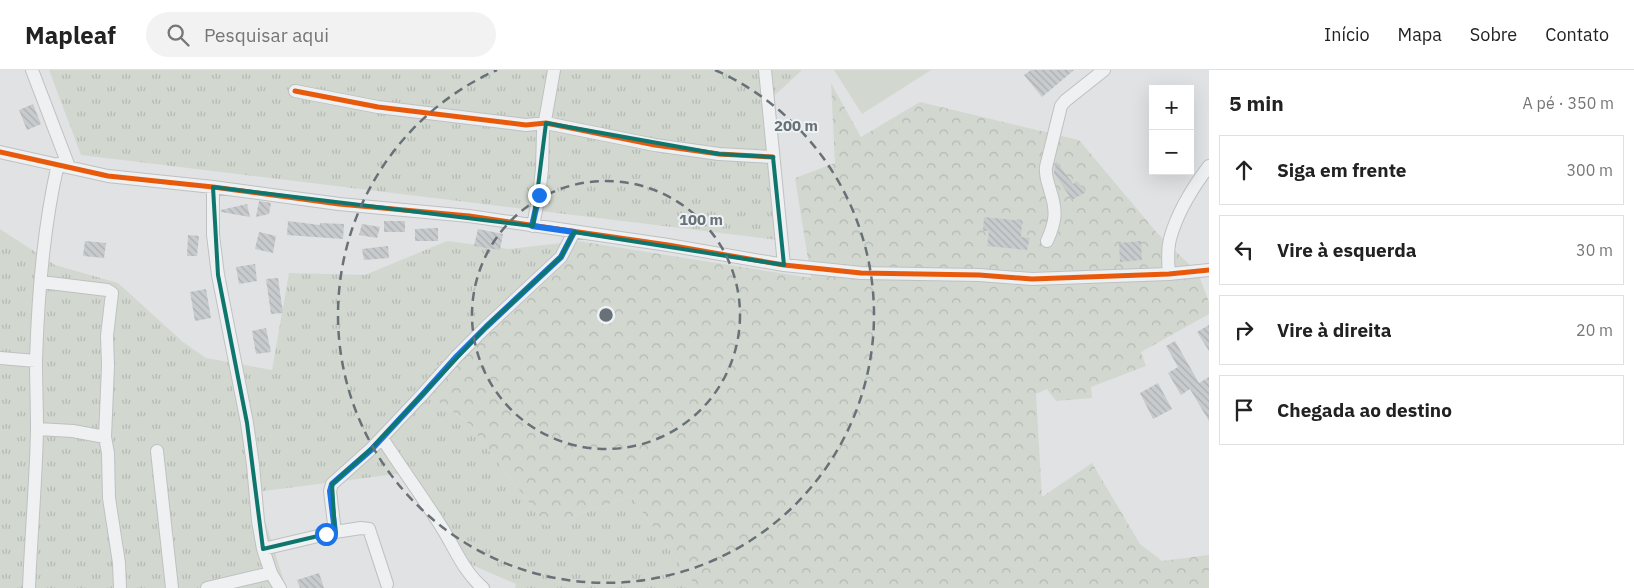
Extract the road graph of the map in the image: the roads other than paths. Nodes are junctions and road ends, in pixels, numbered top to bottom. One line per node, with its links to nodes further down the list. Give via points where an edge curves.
1 (32, 70): 9 (street)
2 (554, 70): 6 (street)
3 (765, 70): 8 (street)
4 (1104, 70): 14 (street, via 1064,101 1059,111 1045,175 1054,201 1055,216)
5 (296, 91): 6 (street, via 378,107 526,126)
6 (546, 123): 8 (street, via 655,145); 12 (street, via 539,195)
7 (0, 152): 9 (street)
8 (773, 157): 15 (street)
9 (64, 166): 11 (street, via 108,176); 18 (street, via 49,216)
10 (1209, 166): 17 (street, via 1174,228 1168,252)
11 (213, 187): 12 (street); 26 (street, via 213,235 218,275 247,423)
12 (532, 226): 13 (street)
13 (574, 232): 15 (street); 23 (street, via 561,257 457,356)
14 (1047, 241)
15 (784, 265): 17 (street, via 862,273 980,274 1032,279)
16 (1209, 270): 17 (street)
17 (1169, 274)
18 (41, 282): 20 (street); 22 (street, via 112,293 107,336)
19 (0, 358): 20 (street)
20 (36, 361): 21 (street)
21 (37, 429): 22 (street); 30 (street)
22 (105, 437): 31 (street)
23 (382, 438): 25 (street, via 332,484); 29 (street)
24 (157, 451): 32 (street)
25 (335, 532): 26 (street); 28 (street, via 369,529)
26 (264, 549): 27 (street)
27 (271, 573): 33 (street); 34 (street)
28 (387, 584)
29 (479, 586)
30 (29, 588)
31 (120, 588)
32 (172, 588)
33 (207, 588)
34 (280, 588)

